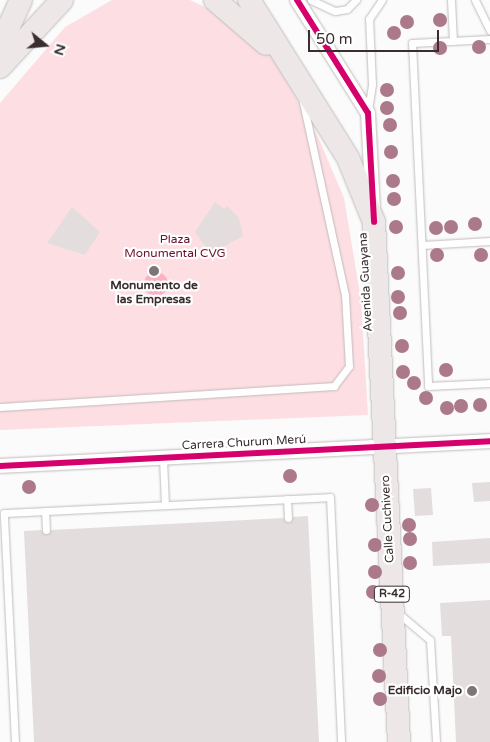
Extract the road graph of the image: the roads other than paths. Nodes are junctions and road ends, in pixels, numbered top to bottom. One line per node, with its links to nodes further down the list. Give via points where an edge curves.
1 (21, 0): 14 (main road)
2 (62, 0): 15 (main road)
3 (215, 0): 16 (main road, via 262,39)
4 (249, 0): 16 (main road, Avenida Guayana / R-42)
5 (297, 0): 17 (street)
6 (311, 0): 7 (lane, via 336,11 347,9)
7 (356, 0)
8 (382, 0): 17 (lane, via 369,19 372,84)
9 (451, 0): 13 (lane)
10 (475, 0): 11 (lane)
11 (490, 31)
12 (490, 39): 13 (lane)
13 (453, 41): 20 (lane, via 412,43)
14 (0, 46)
15 (0, 67)
16 (298, 80): 18 (main road, Avenida Guayana / R-42, via 348,158); 22 (lane, via 344,295 350,351 342,378 322,389)
17 (368, 113): 18 (street)
18 (374, 222): 24 (main road, Avenida Guayana / R-42)
19 (490, 241): 20 (lane)
20 (422, 245): 21 (lane, via 428,386)
21 (490, 383)
22 (0, 406)
23 (490, 441): 24 (street, Carrera Churum Merú)
24 (385, 447): 25 (street, Carrera Churum Merú); 32 (main road, Calle Cuchivero / R-42)
25 (163, 458): 26 (street, Carrera Churum Merú); 28 (lane)
26 (0, 466)
27 (287, 499): 28 (lane); 30 (lane); 34 (lane, via 330,497)
28 (165, 505): 29 (lane)
29 (45, 511): 31 (lane); 33 (lane, via 4,513)
30 (288, 518)
31 (46, 530)
32 (393, 608): 35 (main road, Calle Cuchivero / R-42); 36 (lane, via 430,640)
33 (14, 742)
34 (341, 742)
35 (399, 742)
36 (436, 742)

